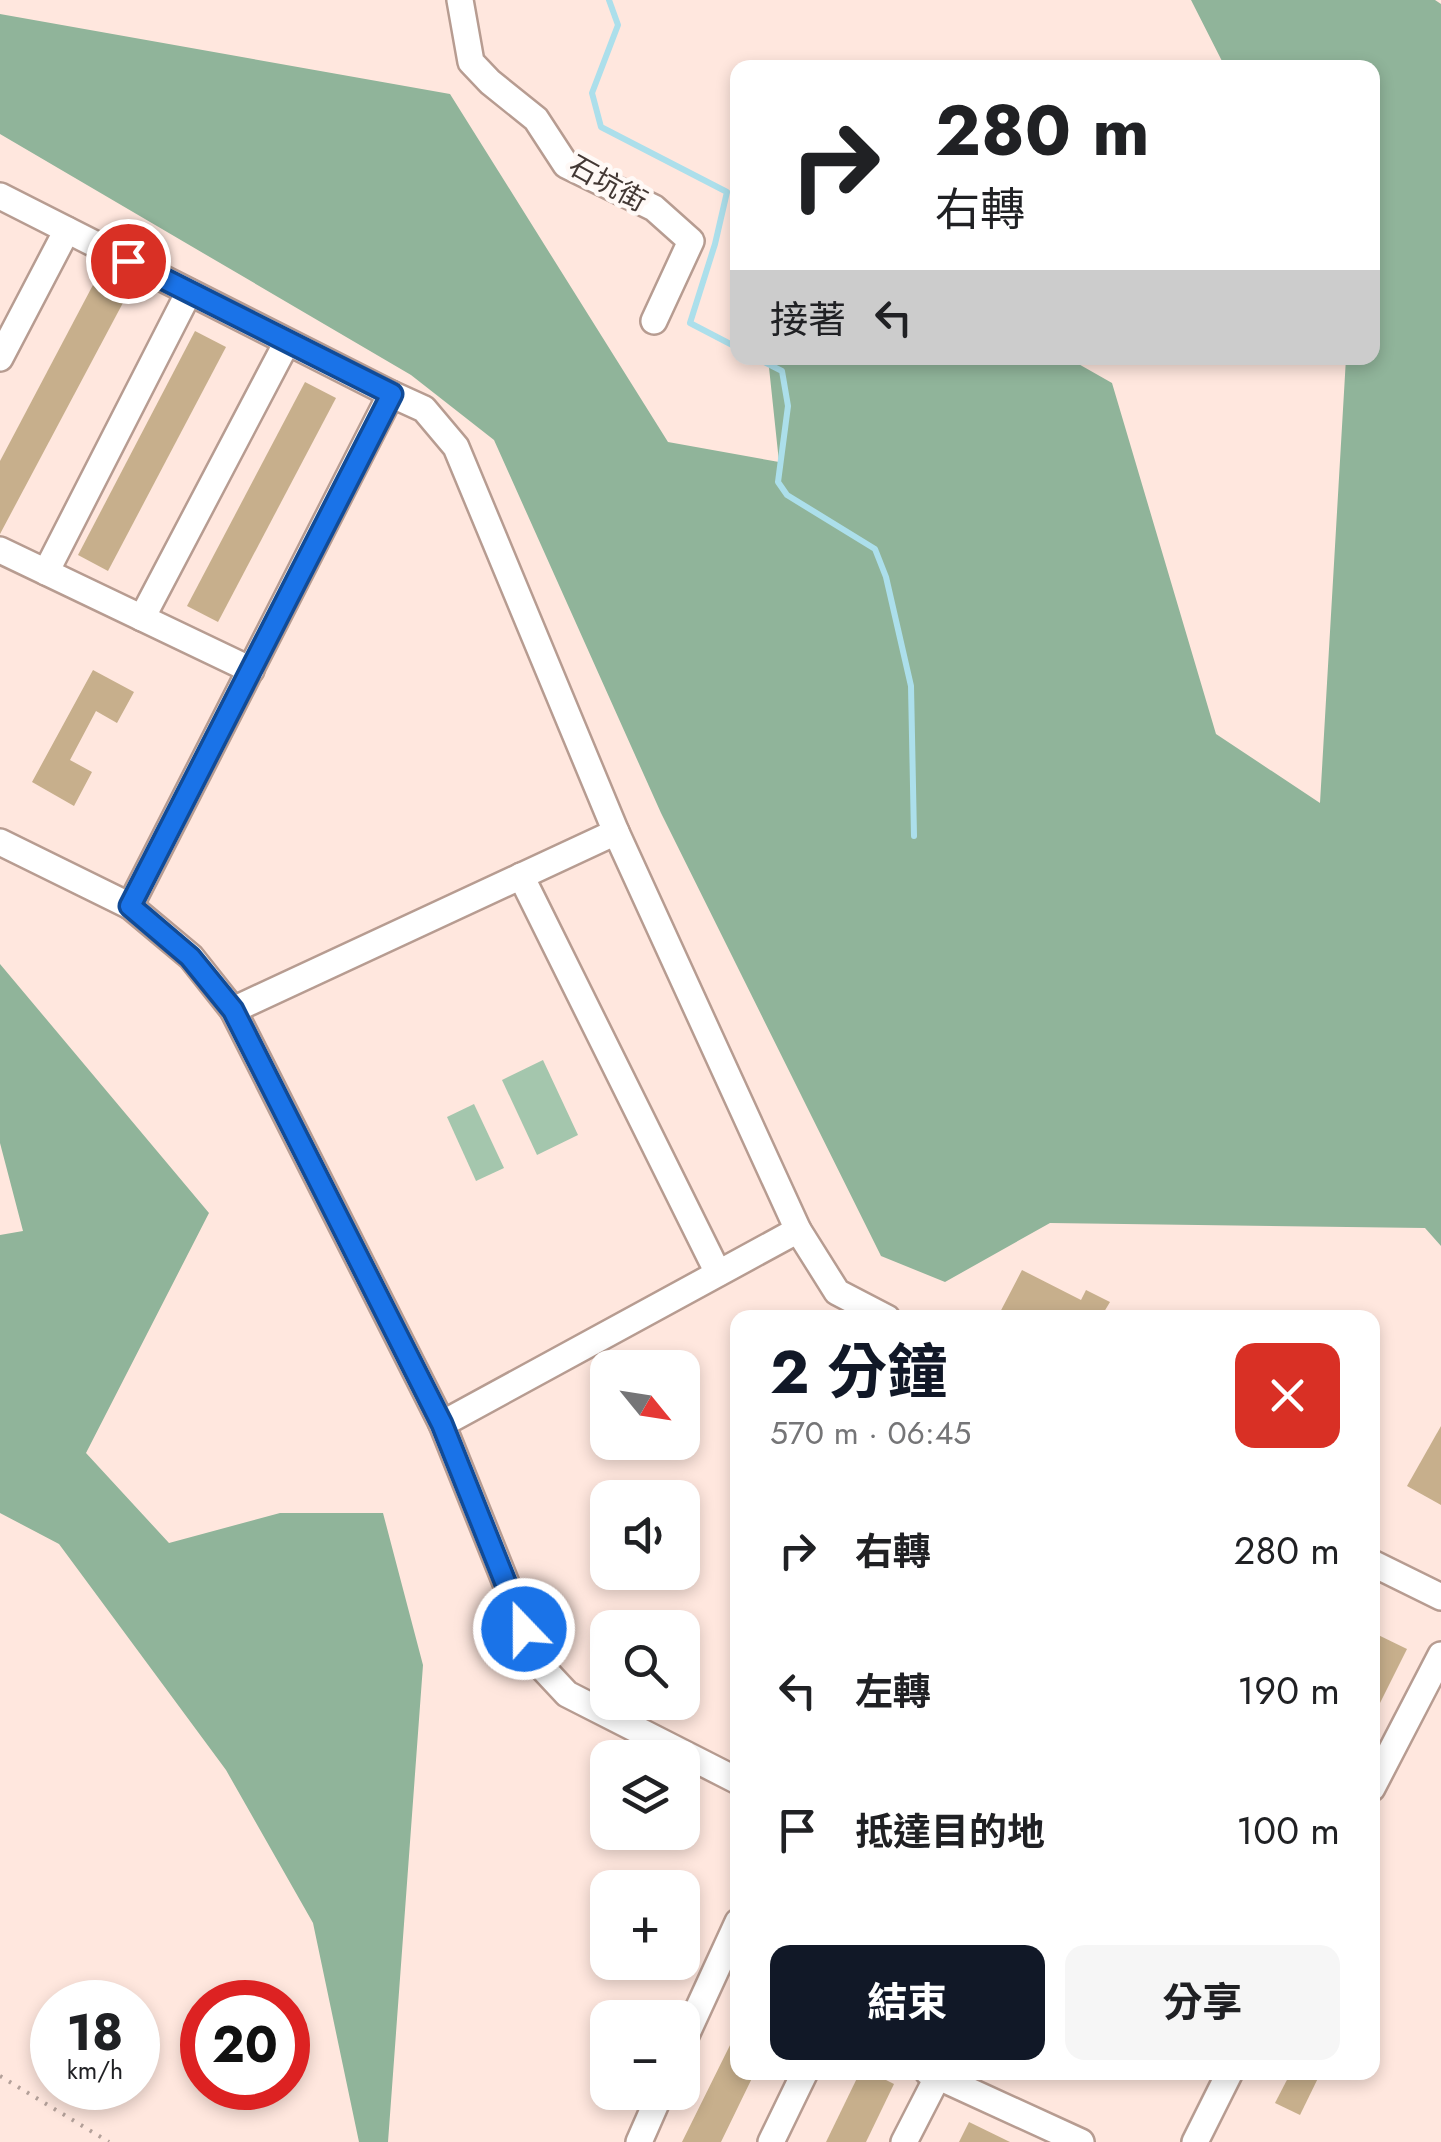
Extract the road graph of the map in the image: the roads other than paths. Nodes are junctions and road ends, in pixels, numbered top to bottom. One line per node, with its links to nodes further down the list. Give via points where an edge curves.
1 (460, 0): 5 (street, 石坑街, via 472,62 536,119 566,165 654,208 690,242)
2 (0, 196): 3 (street)
3 (67, 230): 4 (street); 7 (street)
4 (189, 292): 6 (street); 10 (street)
5 (654, 320)
6 (287, 342): 8 (street); 11 (street)
7 (0, 358)
8 (392, 394): 12 (street); 13 (street, via 424,409 456,447)
9 (0, 550): 10 (street)
10 (46, 572): 11 (street)
11 (142, 618): 12 (street)
12 (251, 670): 16 (street)
13 (616, 832): 15 (street); 18 (street)
14 (0, 842): 16 (street)
15 (521, 876): 17 (street); 19 (street)
16 (130, 906): 17 (street, via 190,957)
17 (233, 1010): 21 (street)
18 (798, 1230): 19 (street); 20 (street, via 836,1292)
19 (718, 1273): 21 (street)
20 (871, 1310)
21 (442, 1424): 26 (street, via 538,1663 567,1694)
22 (1380, 1567): 23 (street)
23 (1441, 1597)
24 (1441, 1655): 25 (street)
25 (1380, 1773)
26 (730, 1777)
27 (727, 1974): 28 (street)
28 (700, 2016)
29 (801, 2080): 36 (street)
30 (932, 2080): 37 (street)
31 (945, 2080): 34 (street)
32 (1226, 2080): 39 (street)
33 (653, 2110): 35 (street)
34 (1035, 2132): 38 (street)
35 (638, 2142)
36 (771, 2142)
37 (904, 2142)
38 (1081, 2142)
39 (1195, 2142)

